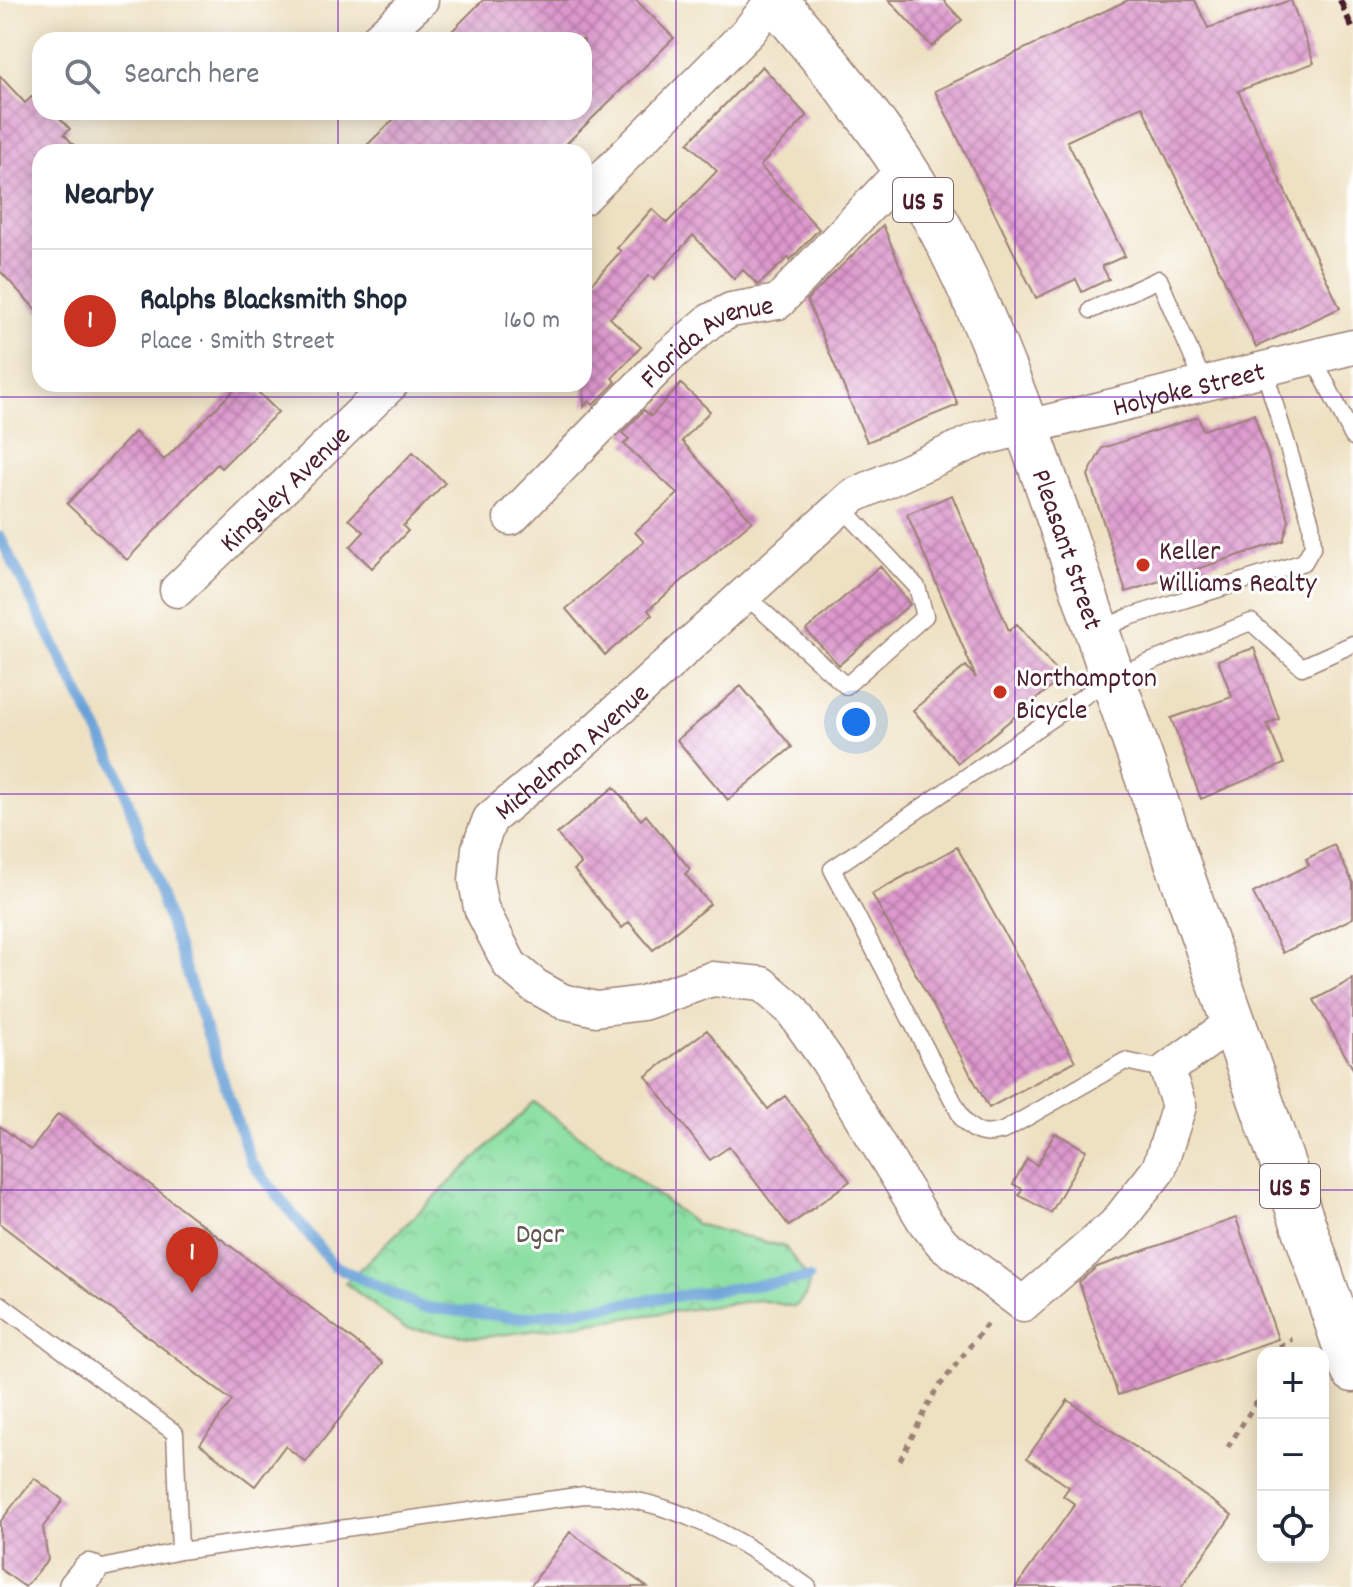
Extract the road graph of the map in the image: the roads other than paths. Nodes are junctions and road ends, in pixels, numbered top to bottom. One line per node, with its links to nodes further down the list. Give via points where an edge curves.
1 (421, 0): 3 (street)
2 (774, 0): 4 (main road, Pleasant Street / US 5, via 850,89); 5 (street)
3 (386, 32)
4 (905, 168): 12 (main road, Pleasant Street / US 5, via 948,244); 15 (street, Florida Avenue, via 778,302 731,310 669,356)
5 (592, 189)
6 (1091, 310): 10 (lane, via 1159,279)
7 (1353, 347): 8 (street, Holyoke Street)
8 (1313, 357): 9 (street, Holyoke Street); 13 (lane)
9 (1264, 369): 10 (street, Holyoke Street); 18 (lane, via 1311,523 1313,546 1304,562)
10 (1204, 384): 12 (street, Holyoke Street)
11 (383, 392): 16 (street, Kingsley Avenue)
12 (1024, 428): 14 (street, Michelman Avenue, via 979,439 912,467 853,496); 18 (main road, Pleasant Street / US 5)
13 (1353, 437)
14 (842, 507): 17 (street, Michelman Avenue); 17 (lane, via 917,587 925,616 846,686)
15 (511, 518)
16 (177, 590)
17 (745, 595): 22 (street, Michelman Avenue, via 490,819 479,848 476,881 481,908 510,965 562,1001 596,1009 643,1003 712,979 762,984 791,1009 827,1060 925,1222 943,1244 1016,1300 1115,1225 1159,1169 1179,1106)
18 (1096, 632): 20 (main road, Pleasant Street / US 5)
19 (1353, 644): 20 (lane, via 1302,667 1251,622)
20 (1112, 677): 21 (main road, Pleasant Street / US 5); 22 (lane, via 832,869 963,1120 975,1132 1003,1131 1125,1061)
21 (1234, 1022): 22 (street); 24 (main road, Pleasant Street / US 5)
22 (1167, 1070)
23 (0, 1304): 25 (lane, via 175,1433)
24 (1351, 1356)
25 (180, 1551): 26 (lane); 27 (lane, via 584,1495 619,1495 692,1515)
26 (82, 1579)
27 (808, 1587)

